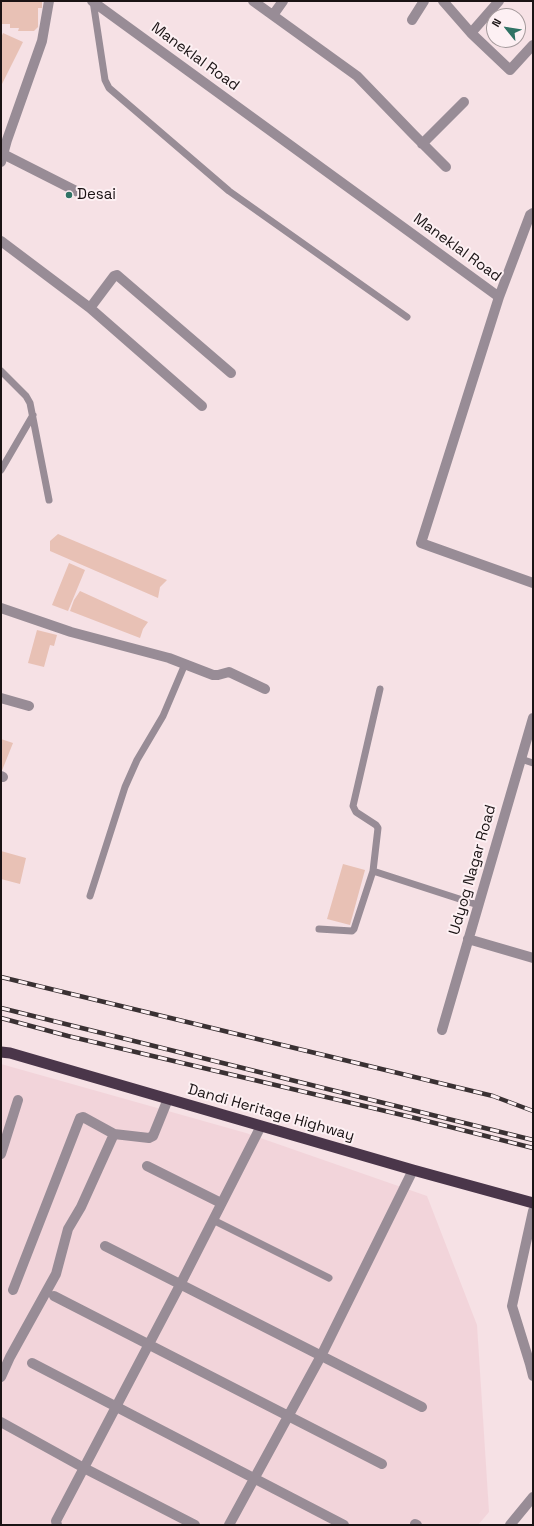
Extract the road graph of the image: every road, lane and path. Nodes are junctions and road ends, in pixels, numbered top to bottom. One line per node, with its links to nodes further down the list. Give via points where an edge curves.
1 (49, 1): 14 (street, via 42,41)
2 (92, 1): 19 (street, Maneklal Road); 21 (lane, via 105,80 109,88 229,191)
3 (253, 1): 8 (street)
4 (283, 1): 8 (street)
5 (424, 1): 9 (street)
6 (443, 1): 10 (street)
7 (499, 1): 10 (street)
8 (273, 15): 13 (street, via 357,76)
9 (412, 20)
10 (471, 33): 11 (street, via 510,70)
11 (533, 45)
12 (464, 102): 13 (street)
13 (422, 144): 15 (street)
14 (2, 158): 16 (street)
15 (446, 167)
16 (82, 194)
17 (533, 213): 19 (street, via 530,215)
18 (1, 241): 20 (street)
19 (499, 297): 28 (street, Maneklal Road, via 421,543)
20 (90, 308): 23 (street, via 117,275); 24 (street)
21 (407, 317)
22 (1, 371): 25 (lane, via 26,396)
23 (231, 373)
24 (202, 406)
25 (33, 415): 26 (lane); 27 (lane)
26 (1, 470)
27 (49, 500)
28 (533, 583)
29 (1, 608): 30 (street, via 71,632)
30 (185, 664): 31 (street, via 213,675 231,673); 39 (lane, via 163,716 137,760 125,787)
31 (265, 689)
32 (380, 689): 38 (lane, via 353,806 356,812 378,828)
33 (1, 698): 34 (street)
34 (29, 706)
35 (533, 718): 36 (street, Udyog Nagar Road)
36 (521, 759): 37 (lane); 40 (street, Udyog Nagar Road)
37 (533, 763)
38 (373, 871): 40 (lane); 41 (lane, via 354,929 352,931)
39 (90, 896)
40 (478, 905): 42 (street, Udyog Nagar Road)
41 (319, 928)
42 (468, 939): 43 (street); 44 (street, Udyog Nagar Road)
43 (533, 958)
44 (442, 1030)
45 (1, 1052): 46 (highway, Dandi Heritage Highway)
46 (168, 1099): 48 (highway, Dandi Heritage Highway); 49 (street, via 152,1136 148,1138)
47 (18, 1100): 50 (street)
48 (261, 1126): 52 (highway, Dandi Heritage Highway); 53 (street)
49 (114, 1134): 60 (street, via 80,1118); 66 (street, via 81,1207 69,1226 56,1274)
50 (1, 1154)
51 (147, 1166): 53 (street)
52 (413, 1170): 54 (highway, Dandi Heritage Highway); 63 (street)
53 (221, 1203): 56 (street)
54 (533, 1203)
55 (533, 1211): 65 (street, via 512,1306)
56 (213, 1220): 58 (lane); 59 (street)
57 (105, 1246): 59 (street)
58 (329, 1278)
59 (180, 1285): 62 (street); 63 (street)
60 (13, 1290)
61 (54, 1296): 62 (street)
62 (148, 1344): 67 (street); 69 (street)
63 (321, 1356): 68 (street); 69 (street)
64 (32, 1362): 67 (street)
65 (533, 1376)
66 (1, 1377)
67 (116, 1406): 72 (street); 73 (street)
68 (422, 1407)
69 (288, 1416): 71 (street); 73 (street)
70 (1, 1422): 72 (street)
71 (382, 1464)
72 (84, 1468): 75 (street); 76 (street)
73 (255, 1478): 77 (street); 78 (street)
74 (533, 1497): 79 (street)
75 (56, 1525)
76 (195, 1525)
77 (229, 1525)
78 (344, 1525)
79 (510, 1525)

